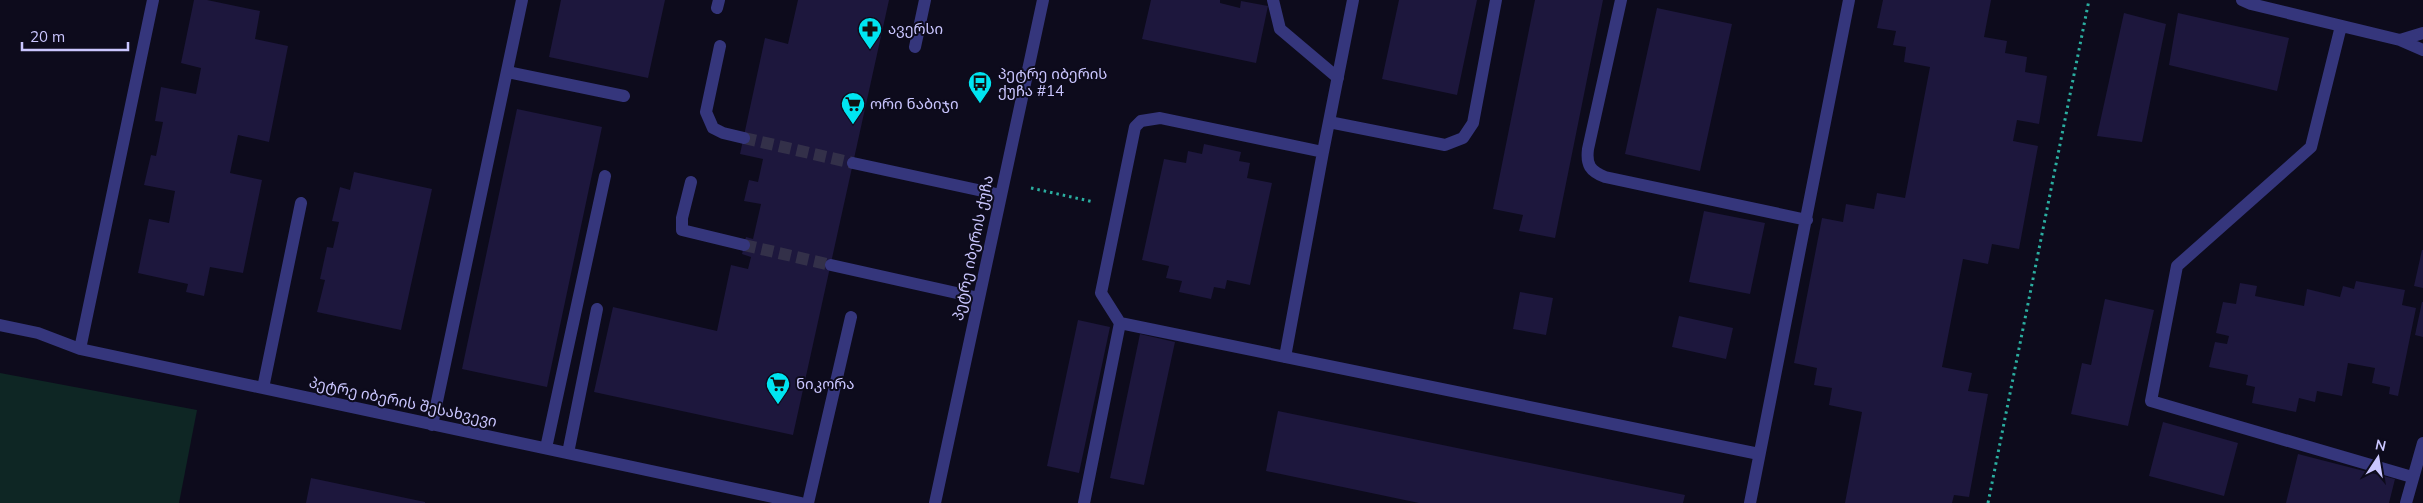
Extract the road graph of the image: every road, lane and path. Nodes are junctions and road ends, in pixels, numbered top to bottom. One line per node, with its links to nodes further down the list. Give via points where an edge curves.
1 (153, 0): 39 (street)
2 (522, 0): 18 (street)
3 (925, 0): 16 (street)
4 (1043, 0): 28 (street, პეტრე იბერის ქუჩა)
5 (1273, 0): 19 (street, via 1280,29)
6 (1353, 0): 19 (street)
7 (1496, 0): 21 (street, via 1473,123 1463,138 1445,145)
8 (1621, 0): 31 (street, via 1588,149 1586,162 1593,172)
9 (1850, 0): 31 (street)
10 (2089, 0): 53 (path)
11 (2247, 1): 12 (street)
12 (2341, 26): 14 (street); 47 (street, via 2312,147 2178,266 2151,401)
13 (2423, 33): 14 (street)
14 (2400, 40): 17 (street)
15 (720, 46): 22 (street, via 706,112 713,128)
16 (915, 47)
17 (2423, 50)
18 (507, 72): 20 (street); 42 (street)
19 (1338, 78): 21 (street)
20 (624, 96)
21 (1329, 122): 23 (street)
22 (744, 138)
23 (1323, 152): 30 (street, via 1160,118 1141,121 1132,138); 40 (street)
24 (853, 163): 28 (street)
25 (605, 176): 44 (street)
26 (691, 182): 32 (street, via 682,230)
27 (1031, 188): 30 (path)
28 (1001, 195): 34 (street, პეტრე იბერის ქუჩა)
29 (301, 204): 41 (street)
30 (1119, 207): 37 (street, via 1101,293)
31 (1807, 220): 46 (street)
32 (744, 245)
33 (831, 265): 34 (street)
34 (979, 298): 50 (street, პეტრე იბერის ქუჩა)
35 (597, 309): 45 (street)
36 (851, 317): 49 (street)
37 (1120, 323): 40 (street); 51 (street)
38 (0, 325): 39 (street, პეტრე იბერის შესახვევი, via 38,333)
39 (80, 349): 41 (street, პეტრე იბერის შესახვევი)
40 (1285, 356): 46 (street)
41 (263, 388): 42 (street, პეტრე იბერის შესახვევი)
42 (432, 425): 44 (street, პეტრე იბერის შესახვევი)
43 (2423, 444): 47 (street)
44 (546, 448): 45 (street, პეტრე იბერის შესახვევი)
45 (568, 453): 48 (street, პეტრე იბერის შესახვევი)
46 (1758, 454): 52 (street)
47 (2412, 477): 54 (street)
48 (801, 503)
49 (808, 503)
50 (934, 503)
51 (1084, 503)
52 (1750, 503)
53 (1988, 503)
54 (2406, 503)

